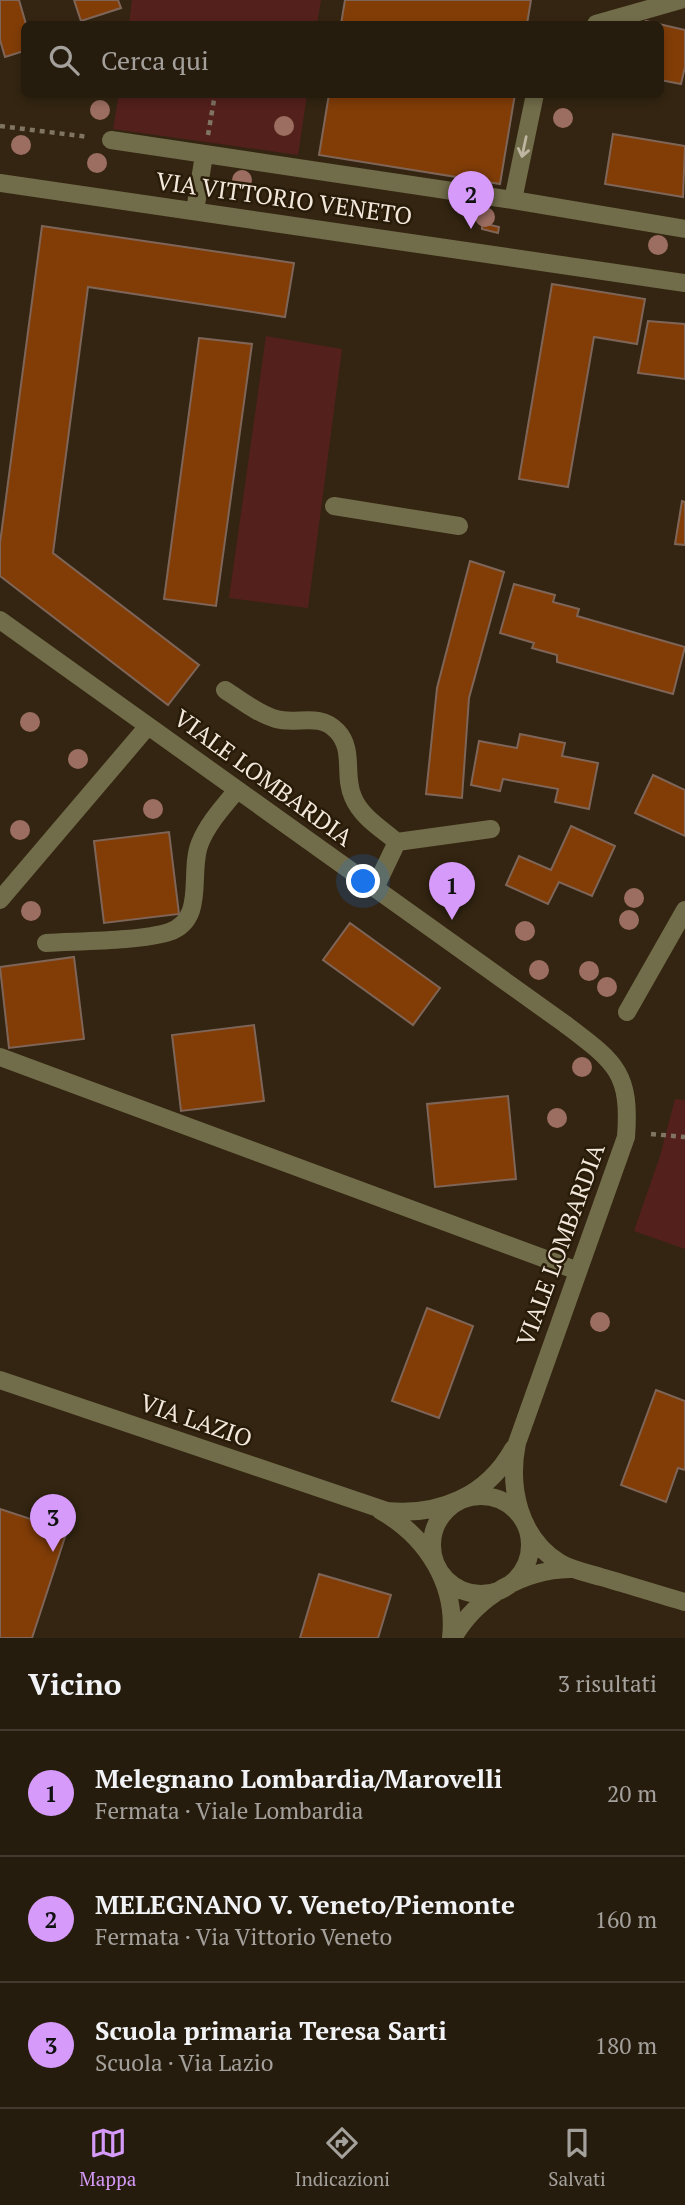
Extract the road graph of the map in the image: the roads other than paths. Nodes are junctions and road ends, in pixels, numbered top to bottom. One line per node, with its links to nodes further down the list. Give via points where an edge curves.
1 (680, 0): 2 (street)
2 (606, 21)
3 (534, 98): 7 (street, one-way to 7)
4 (111, 140): 5 (street)
5 (204, 155): 7 (street); 8 (street)
6 (0, 185): 8 (street, VIA VITTORIO VENETO)
7 (513, 200): 9 (street)
8 (195, 211): 10 (street, VIA VITTORIO VENETO)
9 (685, 229)
10 (685, 283)
11 (334, 506): 12 (street)
12 (459, 526)
13 (0, 620): 15 (street, VIALE LOMBARDIA)
14 (225, 690): 18 (street, via 269,717 285,721 304,718 331,726 346,746 349,785 357,806)
15 (148, 726): 16 (street, VIALE LOMBARDIA); 20 (street)
16 (237, 790): 19 (street, VIALE LOMBARDIA); 22 (street, via 199,846 193,907 178,928 162,934)
17 (491, 829): 18 (street)
18 (397, 842): 19 (street)
19 (375, 888): 25 (street, VIALE LOMBARDIA, via 595,1046 621,1077 627,1094 626,1137)
20 (0, 900)
21 (685, 910): 23 (street)
22 (46, 943)
23 (627, 1012)
24 (0, 1057): 25 (street)
25 (578, 1271): 27 (street, VIALE LOMBARDIA)
26 (0, 1380): 29 (street, VIA LAZIO)
27 (517, 1443): 28 (street, VIALE LOMBARDIA, via 490,1478); 30 (street, VIALE LOMBARDIA, via 513,1486)
28 (457, 1503): 29 (street, VIA LAZIO, via 416,1513); 30 (street, via 493,1497 509,1504); 32 (street, via 445,1512 435,1531 433,1549)
29 (375, 1508): 32 (street, VIA LAZIO, via 410,1532)
30 (524, 1520): 31 (street, via 541,1547); 33 (street, via 529,1557 521,1573)
31 (574, 1569): 33 (street, via 534,1574); 34 (street)
32 (440, 1570): 33 (street, via 454,1585 471,1592); 35 (street, via 450,1600)
33 (505, 1587): 35 (street, via 481,1604)
34 (685, 1602)
35 (452, 1638)

